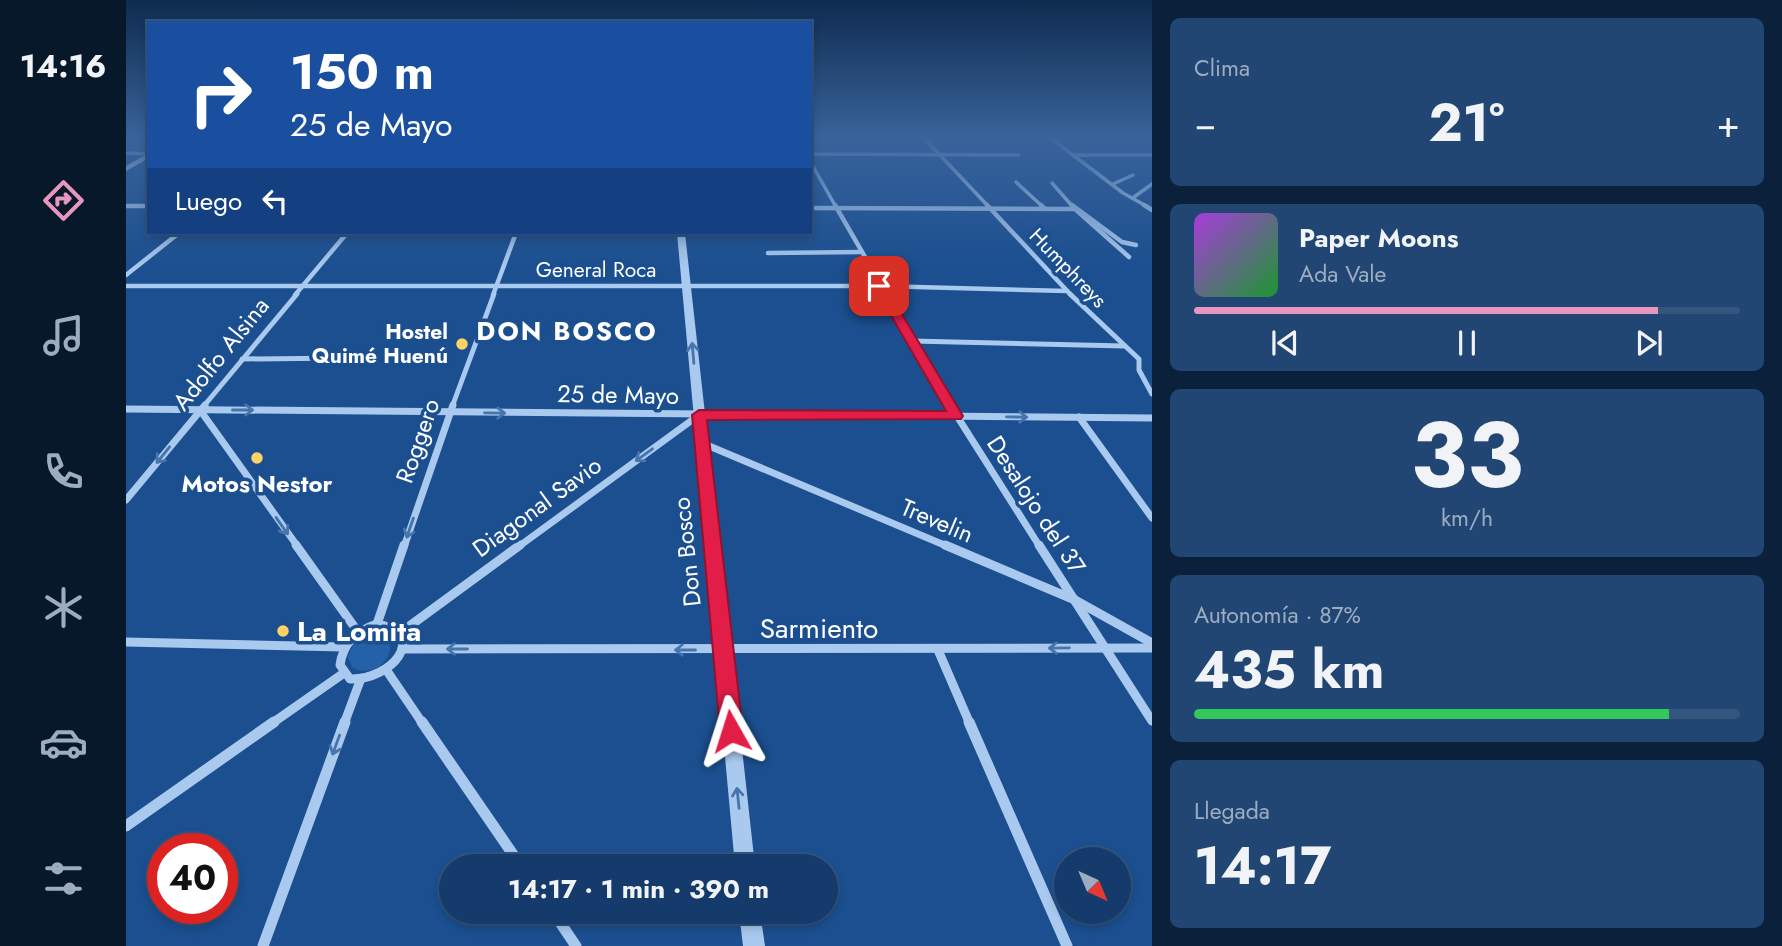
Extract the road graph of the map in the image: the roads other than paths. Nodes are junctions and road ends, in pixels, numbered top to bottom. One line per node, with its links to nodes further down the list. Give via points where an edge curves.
1 (821, 180): 15 (street, Desalojo del 37)
2 (963, 180): 16 (street, Humphreys)
3 (1108, 180): 7 (street)
4 (1122, 180): 7 (street)
5 (1016, 182): 17 (street)
6 (1052, 183): 18 (street)
7 (1113, 184): 9 (street)
8 (1152, 184): 9 (street)
9 (1134, 197): 11 (street)
10 (1151, 200): 11 (street)
11 (1146, 205): 19 (street)
12 (126, 206): 13 (street)
13 (147, 206)
14 (812, 208): 15 (street)
15 (838, 208): 16 (street); 25 (street, Desalojo del 37)
16 (989, 208): 17 (street); 34 (street, Humphreys)
17 (1045, 209): 18 (street)
18 (1074, 209): 24 (street, via 1122,242); 27 (street)
19 (1152, 210)
20 (176, 235): 28 (street)
21 (345, 235): 29 (street, Adolfo Alsina)
22 (515, 235): 31 (street, Roggero)
23 (681, 235): 33 (street, Don Bosco)
24 (1136, 244)
25 (862, 252): 26 (street); 32 (street, Desalojo del 37)
26 (768, 253)
27 (1129, 257)
28 (126, 275)
29 (302, 285): 30 (street, General Roca); 31 (street, General Roca); 38 (street, Adolfo Alsina)
30 (126, 286)
31 (496, 286): 33 (street, General Roca); 42 (street, Roggero)
32 (879, 286): 33 (street, General Roca); 34 (street, General Roca); 35 (street, Desalojo del 37)
33 (687, 287): 43 (street, Don Bosco, one-way to 33)
34 (1067, 291): 36 (street, Humphreys)
35 (912, 341): 36 (street); 44 (street, Desalojo del 37)
36 (1124, 346): 39 (street, Humphreys, via 1139,359 1139,370)
37 (348, 358): 38 (street)
38 (242, 359): 41 (street, Adolfo Alsina)
39 (1152, 394)
40 (126, 409): 41 (street, 25 de Mayo)
41 (200, 410): 42 (street, 25 de Mayo, one-way to 42); 48 (street, Adolfo Alsina, one-way to 48); 52 (street, one-way to 52)
42 (450, 412): 43 (street, 25 de Mayo, one-way to 43); 51 (street, Roggero, one-way to 51)
43 (699, 415): 44 (street, 25 de Mayo); 47 (street, Don Bosco); 53 (street, Diagonal Savio, one-way to 53)
44 (956, 416): 45 (street, 25 de Mayo, one-way to 45); 50 (street, Desalojo del 37)
45 (1079, 417): 46 (street, 25 de Mayo); 49 (street)
46 (1152, 418)
47 (702, 443): 50 (street, Trevelin); 59 (street, Don Bosco)
48 (126, 500)
49 (1152, 518)
50 (1075, 600): 55 (street, Trevelin); 57 (street, Desalojo del 37)
51 (377, 624): 52 (street); 53 (street)
52 (358, 632): 56 (street)
53 (400, 633): 58 (street)
54 (126, 642): 56 (street)
55 (1152, 645): 57 (street, Sarmiento)
56 (344, 648): 62 (street, via 340,665)
57 (1106, 648): 60 (street, Sarmiento, one-way to 60); 64 (street, Desalojo del 37)
58 (402, 649): 59 (street, Sarmiento, one-way to 58); 61 (street)
59 (723, 650): 60 (street, Sarmiento); 67 (street, Don Bosco, one-way to 59)
60 (938, 650): 73 (street)
61 (387, 671): 63 (street); 66 (street)
62 (344, 673): 63 (street); 65 (street)
63 (360, 681): 70 (street, one-way to 70)
64 (1152, 721)
65 (126, 826)
66 (514, 854)
67 (744, 854)
68 (561, 924): 71 (street)
69 (751, 924): 72 (street)
70 (263, 946)
71 (576, 946)
72 (754, 946)
73 (1067, 946)

